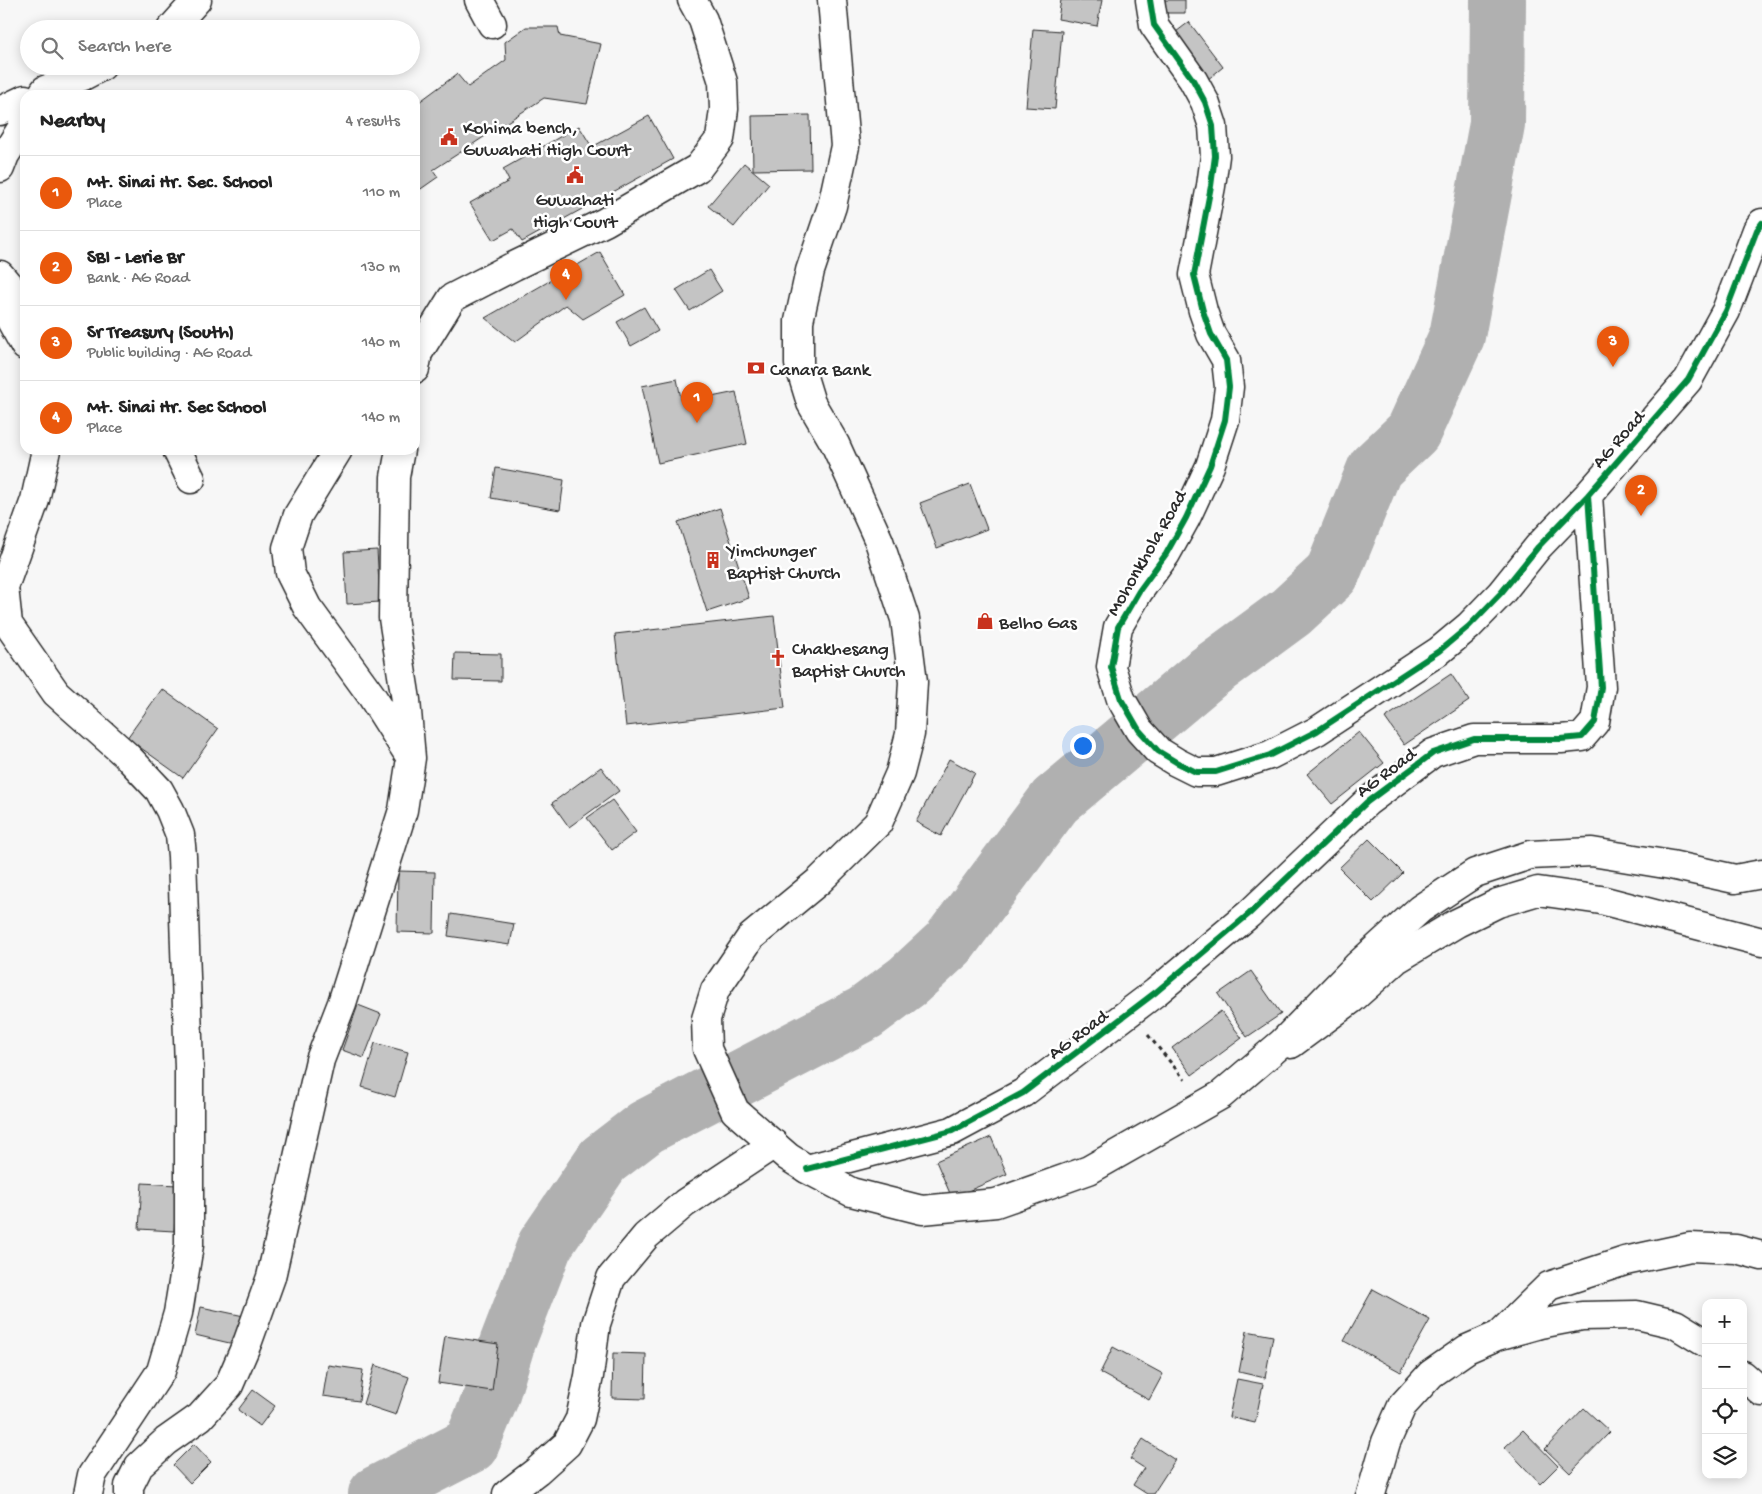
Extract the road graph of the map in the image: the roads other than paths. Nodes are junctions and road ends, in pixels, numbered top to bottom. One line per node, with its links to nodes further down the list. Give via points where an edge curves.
1 (196, 0): 6 (main road)
2 (479, 0): 7 (main road)
3 (692, 0): 19 (main road, via 723,82 720,139 698,168 606,222 452,298)
4 (832, 0): 30 (main road, via 846,146 799,321 799,364 811,403 835,444 879,541 905,619 913,690 910,734 900,773 878,823 820,881 751,937 715,990 706,1019 707,1049 735,1111)
5 (1150, 0): 25 (main road, Mohonkhola Road, via 1154,25 1193,80 1213,126 1215,156 1194,275 1211,334 1226,360 1229,387 1225,420 1210,466 1186,518 1118,627 1111,667 1122,699 1139,730 1158,751 1196,772 1216,772 1270,755 1318,731 1439,651 1469,626)
6 (180, 20)
7 (492, 24)
8 (85, 75): 9 (main road)
9 (49, 90)
10 (20, 102): 11 (main road)
11 (0, 111)
12 (20, 131): 13 (main road)
13 (0, 168)
14 (1762, 223): 25 (main road, AG Road, via 1726,311 1688,380)
15 (0, 275): 16 (main road)
16 (20, 299)
17 (0, 301): 18 (main road)
18 (20, 337)
19 (420, 350)
20 (45, 455): 37 (main road, via 35,500 4,587 8,624 56,693 126,755 159,790 180,835 182,856 189,1068 189,1245 178,1313 161,1371 92,1475)
21 (179, 455): 24 (main road)
22 (335, 455): 26 (main road, via 298,515 287,548 290,573 307,607)
23 (399, 455): 26 (main road, via 395,477 393,618)
24 (191, 479)
25 (1588, 495): 31 (main road, AG Road, via 1600,687 1595,722 1582,737 1474,739 1433,754 1367,802 1249,914 1156,992 1022,1093 952,1131)
26 (411, 758): 38 (main road, via 403,810 342,1003 320,1060 271,1277 248,1340 229,1385 200,1417 166,1441 139,1466 129,1486)
27 (1762, 874): 29 (main road, via 1735,879 1592,852 1530,855 1475,873 1420,909 1357,966 1282,1043)
28 (1762, 942): 29 (main road, via 1600,900 1538,891 1498,903 1457,923 1398,959 1352,1000)
29 (1213, 1099): 31 (main road, via 1089,1170 996,1203 922,1210 851,1192)
30 (774, 1144): 31 (main road); 39 (main road, via 684,1203 646,1236 611,1278 596,1324 580,1419 567,1444)
31 (807, 1169)
32 (1762, 1256): 33 (main road, via 1736,1249 1690,1247 1625,1261 1549,1286)
33 (1497, 1336): 34 (main road, via 1582,1316 1638,1315 1675,1324); 40 (main road, via 1466,1349 1431,1374 1402,1406 1386,1442)
34 (1702, 1341)
35 (1747, 1379): 36 (main road)
36 (1762, 1392)
37 (88, 1494)
38 (130, 1494)
39 (506, 1494)
40 (1371, 1494)

